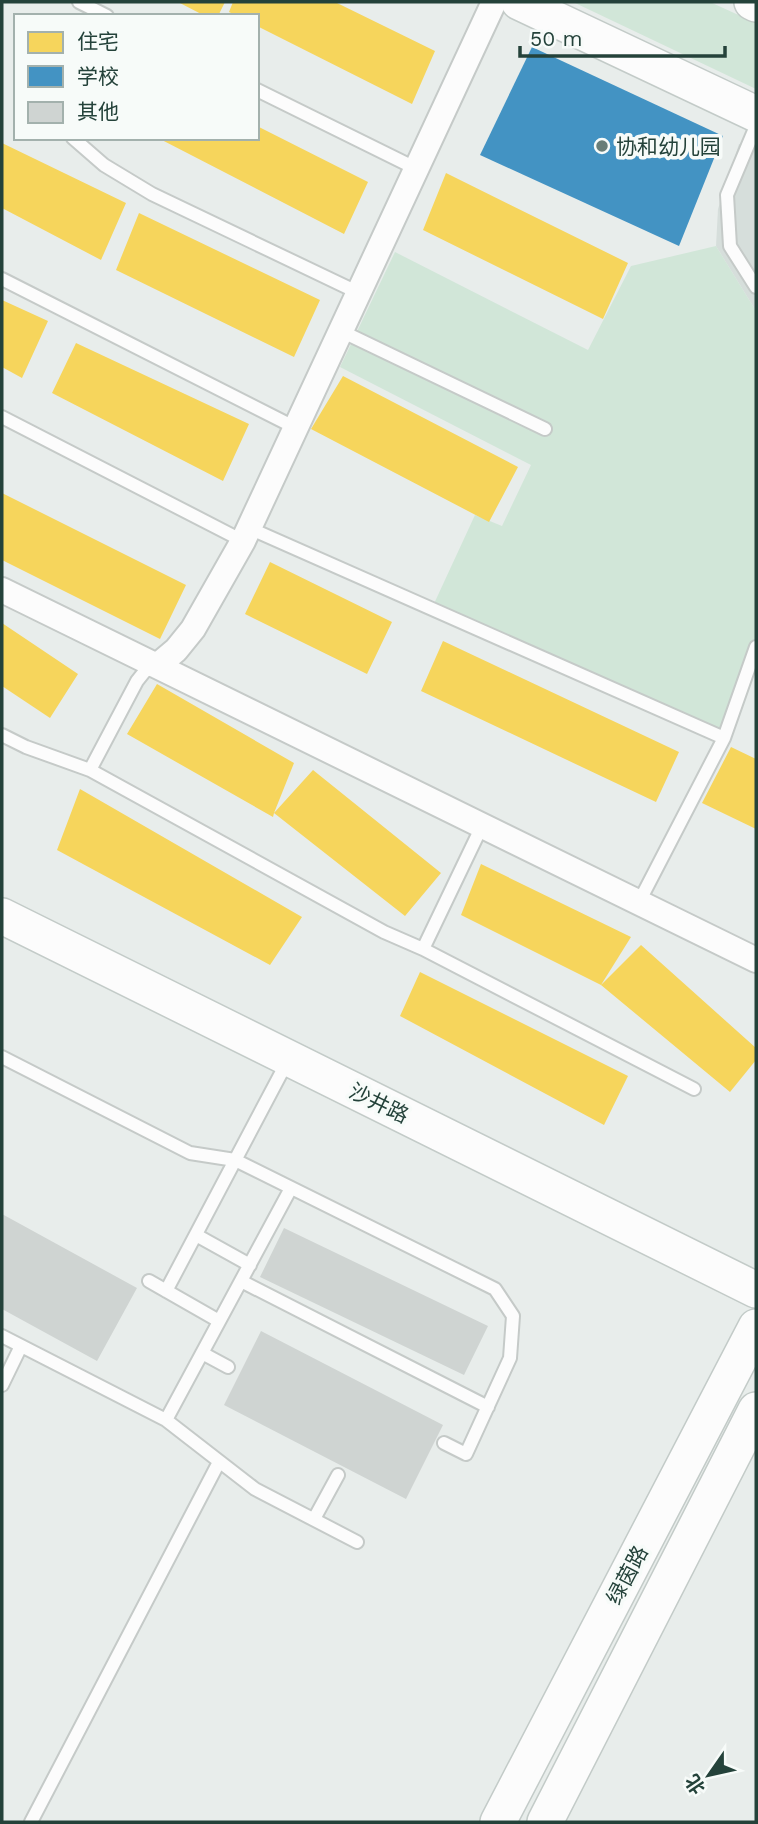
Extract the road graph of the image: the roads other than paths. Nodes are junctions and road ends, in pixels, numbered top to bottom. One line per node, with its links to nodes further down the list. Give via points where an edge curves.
1 (79, 2): 4 (lane)
2 (494, 2): 9 (street)
3 (519, 2): 6 (main road)
4 (103, 14)
5 (259, 91): 9 (lane)
6 (756, 114)
7 (756, 126): 11 (lane, via 727,195 730,246)
8 (75, 140): 12 (lane, via 104,165 152,194)
9 (416, 169): 12 (street)
10 (2, 279): 15 (lane)
11 (756, 287)
12 (359, 293): 13 (street)
13 (341, 331): 15 (street); 16 (lane)
14 (2, 417): 17 (lane)
15 (296, 428): 17 (street)
16 (545, 429)
17 (246, 534): 20 (street, via 194,629); 22 (lane)
18 (2, 590): 20 (street)
19 (756, 647): 22 (lane)
20 (158, 666): 23 (lane, via 137,681); 24 (street)
21 (2, 735): 23 (lane)
22 (724, 738): 25 (lane)
23 (90, 771): 27 (lane)
24 (482, 826): 25 (street); 27 (lane)
25 (639, 902): 28 (street)
26 (2, 916): 30 (main road, 沙井路)
27 (423, 949): 31 (lane)
28 (756, 960)
29 (2, 1057): 32 (lane, via 190,1153)
30 (289, 1058): 32 (lane); 38 (main road, 沙井路)
31 (694, 1089)
32 (235, 1160): 33 (lane); 34 (lane)
33 (291, 1188): 35 (lane); 47 (lane, via 495,1289 513,1315 510,1358)
34 (196, 1234): 35 (lane); 39 (lane)
35 (250, 1265): 37 (lane)
36 (149, 1281): 39 (lane)
37 (241, 1281): 40 (lane); 47 (lane)
38 (756, 1290)
39 (166, 1291): 40 (lane)
40 (219, 1321): 44 (lane)
41 (756, 1327): 56 (main road, 绿茵路)
42 (2, 1336): 43 (lane)
43 (22, 1346): 46 (lane); 48 (lane)
44 (202, 1353): 45 (lane); 48 (lane)
45 (228, 1367)
46 (2, 1385)
47 (488, 1407): 50 (lane, via 466,1454)
48 (166, 1420): 51 (lane)
49 (754, 1427): 57 (main road, 绿茵路, via 718,1485)
50 (444, 1443)
51 (219, 1462): 53 (lane, via 255,1489); 55 (lane)
52 (338, 1475): 53 (lane)
53 (314, 1519): 54 (lane)
54 (357, 1542)
55 (31, 1822)
56 (498, 1822)
57 (545, 1822)

